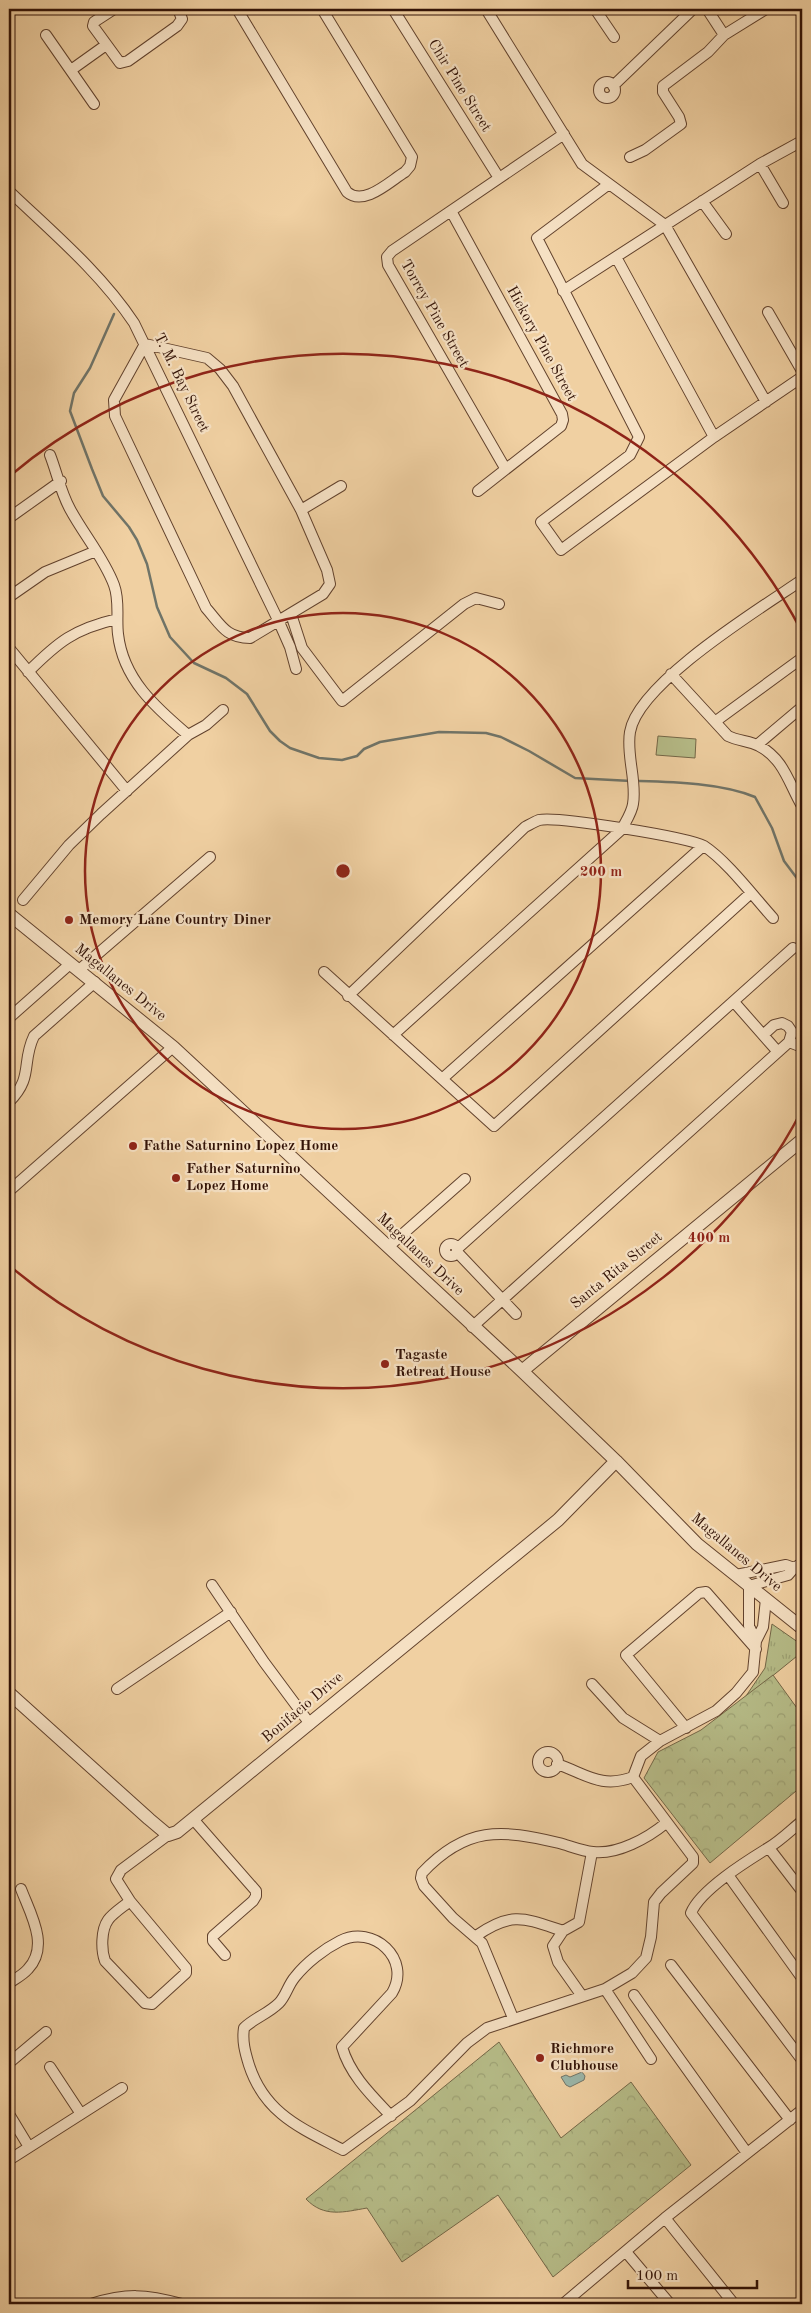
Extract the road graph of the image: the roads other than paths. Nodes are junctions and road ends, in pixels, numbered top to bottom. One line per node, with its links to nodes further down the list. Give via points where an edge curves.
1 (114, 9): 14 (street, via 93,24)
2 (237, 9): 3 (street, via 347,192 358,198 406,172 412,158)
3 (322, 9)
4 (393, 9): 22 (street, Chir Pine Street)
5 (486, 9): 18 (street)
6 (595, 9): 13 (street)
7 (693, 9): 16 (street)
8 (707, 9): 12 (street)
9 (766, 9): 12 (street)
10 (180, 10): 14 (street, via 182,19 177,26 124,63 118,61)
11 (46, 35): 15 (street)
12 (724, 35): 20 (street, via 708,52 663,86 662,92 681,124)
13 (614, 37)
14 (106, 45): 15 (street)
15 (71, 70): 17 (street)
16 (614, 86)
17 (94, 104)
18 (564, 134): 22 (street, Torrey Pine Street); 23 (street, via 582,164)
19 (802, 141): 21 (street)
20 (630, 157)
21 (760, 164): 25 (street); 26 (street)
22 (499, 178): 27 (street, Torrey Pine Street)
23 (609, 184): 28 (street); 31 (street, via 537,238)
24 (9, 191): 33 (street, T. M. Bay Street, via 95,274 120,302)
25 (702, 201): 28 (street); 29 (street)
26 (783, 203)
27 (451, 211): 39 (street, Hickory Pine Street, via 562,414 561,426); 39 (street, Torrey Pine Street, via 392,250 387,261)
28 (664, 225): 30 (street); 36 (street)
29 (726, 234)
30 (616, 257): 31 (street); 37 (street)
31 (563, 291): 37 (street, via 639,438 630,455 541,522 561,550)
32 (768, 312): 34 (street)
33 (146, 344): 43 (street, via 207,358 220,369 233,386); 51 (street, T. M. Bay Street); 51 (street, via 114,400 115,416 206,608 236,638 250,638)
34 (802, 370)
35 (802, 377): 36 (street)
36 (766, 402): 37 (street)
37 (714, 437)
38 (50, 455): 40 (street)
39 (505, 468): 42 (street, Hickory Pine Street)
40 (60, 482): 44 (street); 45 (street, via 69,508)
41 (341, 486): 43 (street)
42 (478, 490)
43 (300, 510): 49 (street, via 330,584 322,594)
44 (9, 518)
45 (96, 551): 47 (street, via 44,572); 50 (street, via 114,585)
46 (802, 580): 56 (street)
47 (9, 598)
48 (498, 604): 49 (street, via 476,598 464,604 342,701 302,648)
49 (291, 614): 51 (street)
50 (117, 619): 55 (street, via 81,630 55,644); 60 (street, via 120,651 126,667 148,698)
51 (279, 622): 54 (street, T. M. Bay Street)
52 (9, 648): 55 (street)
53 (802, 658): 59 (street)
54 (296, 669)
55 (28, 672): 62 (street)
56 (670, 674): 59 (street); 65 (street, via 634,717 630,732 633,805)
57 (802, 707): 61 (street)
58 (223, 710): 60 (street)
59 (716, 721): 61 (street, via 728,736)
60 (188, 735): 62 (street)
61 (758, 745): 63 (street, via 784,768)
62 (127, 790): 69 (street, via 69,845)
63 (799, 792): 64 (street)
64 (802, 806)
65 (622, 829): 66 (street, via 686,839); 75 (street, via 556,820 539,820 525,827); 78 (street)
66 (703, 846): 68 (street); 84 (street)
67 (210, 857): 72 (street)
68 (751, 893): 70 (street); 84 (street, via 494,1126)
69 (15, 909): 72 (street, Magallanes Drive)
70 (773, 918)
71 (793, 948): 76 (street)
72 (74, 967): 74 (street, Magallanes Drive); 77 (street)
73 (324, 972): 75 (street)
74 (95, 982): 81 (street, Magallanes Drive); 85 (street, via 34,1036 29,1047 27,1076)
75 (348, 996): 78 (street)
76 (734, 1002): 79 (street); 90 (street, via 457,1250)
77 (9, 1018)
78 (393, 1034): 84 (street)
79 (762, 1035): 80 (street, via 782,1023 792,1032); 83 (street)
80 (789, 1042): 82 (street); 83 (street)
81 (173, 1046): 88 (street); 89 (street, Magallanes Drive)
82 (802, 1047)
83 (778, 1052): 90 (street)
84 (442, 1080)
85 (9, 1102)
86 (802, 1140): 93 (street, Santa Rita Street)
87 (465, 1179): 89 (street)
88 (9, 1190)
89 (388, 1247): 92 (street, Magallanes Drive)
90 (503, 1299): 91 (street); 92 (street)
91 (516, 1314)
92 (472, 1327): 93 (street, Magallanes Drive)
93 (522, 1371): 94 (street, Magallanes Drive)
94 (616, 1461): 96 (street, Magallanes Drive, via 697,1544); 108 (street, Bonifacio Drive, via 558,1520)
95 (798, 1565): 96 (street); 98 (street, via 788,1575)
96 (736, 1575): 98 (street, Magallanes Drive)
97 (212, 1585): 100 (street)
98 (749, 1586): 99 (street, Magallanes Drive); 102 (street, via 749,1626)
99 (766, 1599): 101 (street, Magallanes Drive); 102 (street)
100 (230, 1612): 106 (street); 108 (street)
101 (802, 1628)
102 (757, 1645): 109 (street, via 753,1672 736,1693 716,1711); 109 (street, via 706,1592 699,1593 626,1655)
103 (802, 1675): 104 (street)
104 (802, 1680)
105 (592, 1684): 110 (street, via 623,1718)
106 (117, 1689)
107 (9, 1693): 116 (street)
108 (310, 1724): 113 (street, Bonifacio Drive)
109 (686, 1728): 110 (street)
110 (660, 1741): 112 (street, via 641,1756)
111 (557, 1764): 112 (street, via 606,1782 620,1782)
112 (633, 1777): 115 (street)
113 (193, 1819): 116 (street, Bonifacio Drive, via 177,1832); 125 (street, via 256,1891 253,1901 213,1936 213,1941)
114 (802, 1821): 117 (street)
115 (666, 1823): 118 (street, via 657,1831 610,1852); 129 (street, via 693,1858 693,1863 654,1902 646,1958 632,1973)
116 (168, 1834): 122 (street, via 121,1870 116,1879)
117 (769, 1848): 119 (street); 121 (street)
118 (592, 1852): 123 (street, via 579,1922); 124 (street, via 524,1835 503,1834 479,1836 451,1847 424,1871 421,1881 453,1918)
119 (728, 1875): 127 (street); 135 (street, via 695,1903 691,1913)
120 (21, 1889): 128 (street, via 39,1946 28,1969)
121 (802, 1891)
122 (130, 1901): 122 (street, via 186,1968 186,1974 152,2004 145,2003 105,1961 102,1952 108,1920)
123 (563, 1931): 124 (street, via 521,1918 504,1920); 131 (street, via 553,1946 555,1955)
124 (476, 1936): 132 (street, via 482,1943)
125 (225, 1955)
126 (671, 1965): 143 (street)
127 (802, 1978)
128 (9, 1983)
129 (605, 1989): 131 (street); 134 (street)
130 (634, 1995): 145 (street)
131 (582, 1996): 132 (street)
132 (512, 2018): 142 (street, via 473,2038)
133 (46, 2032): 136 (street)
134 (651, 2059)
135 (802, 2060)
136 (9, 2063)
137 (50, 2068): 141 (street)
138 (122, 2088): 141 (street)
139 (802, 2110): 143 (street)
140 (9, 2114): 144 (street)
141 (81, 2114): 144 (street)
142 (391, 2116): 142 (street, via 343,2150 280,2115 259,2091 244,2051 244,2028 280,2002 294,1977 313,1960 349,1938 365,1936 383,1944 396,1961 398,1979 392,1993 342,2048 348,2064 366,2089)
143 (790, 2120): 145 (street)
144 (29, 2147): 146 (street)
145 (747, 2153): 147 (street)
146 (9, 2160)
147 (665, 2218): 148 (street); 154 (street)
148 (626, 2252): 152 (street); 153 (street)
149 (117, 2301): 150 (street); 151 (street, via 148,2295)
150 (91, 2304)
151 (177, 2304)
152 (563, 2304)
153 (670, 2304)
154 (734, 2304)

